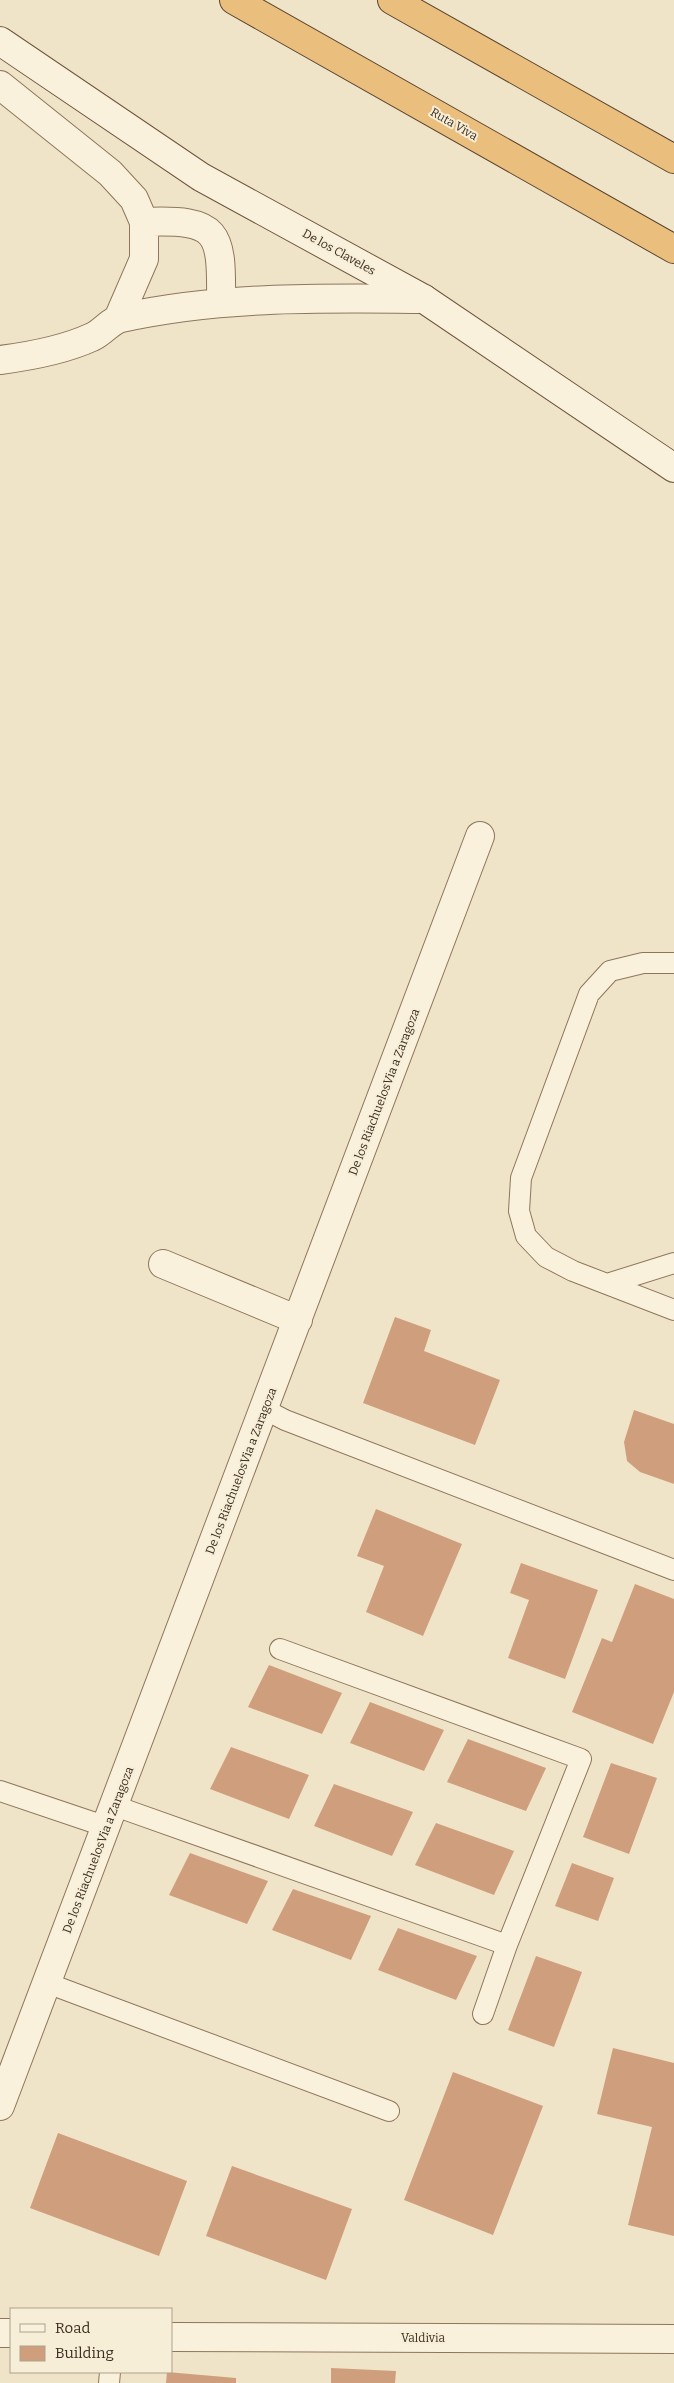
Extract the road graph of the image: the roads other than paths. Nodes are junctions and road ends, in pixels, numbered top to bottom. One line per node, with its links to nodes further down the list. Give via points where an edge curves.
1 (234, 0): 7 (highway, Ruta Viva)
2 (401, 4): 5 (highway)
3 (0, 41): 8 (street, De los Claveles, via 201,177)
4 (0, 85): 6 (street, via 110,173 134,199)
5 (674, 159)
6 (144, 222): 9 (street, via 189,222 207,229 217,241 222,257); 10 (street, via 144,259)
7 (674, 249)
8 (424, 299): 9 (street); 12 (street, De los Claveles)
9 (221, 302): 10 (street)
10 (118, 319): 11 (street, via 93,337 29,356)
11 (0, 360)
12 (674, 468)
13 (480, 836): 19 (street, De los RiachuelosVia a Zaragoza)
14 (674, 963): 17 (lane, via 643,963 610,971 589,994 522,1178 519,1211 526,1236 546,1257)
15 (674, 1263): 17 (lane)
16 (163, 1264): 19 (street)
17 (607, 1284): 18 (lane)
18 (674, 1310)
19 (298, 1320): 20 (street, De los RiachuelosVia a Zaragoza)
20 (264, 1409): 21 (lane, via 285,1420); 24 (street, De los RiachuelosVia a Zaragoza)
21 (674, 1570)
22 (280, 1649): 25 (lane, via 581,1759)
23 (0, 1791): 24 (lane)
24 (111, 1816): 25 (lane); 26 (street, De los RiachuelosVia a Zaragoza)
25 (507, 1945): 27 (lane)
26 (47, 1983): 28 (street, De los RiachuelosVia a Zaragoza); 29 (lane)
27 (483, 2014)
28 (0, 2106)
29 (389, 2111)
30 (172, 2337): 31 (street, Valdivia)
31 (674, 2339)

